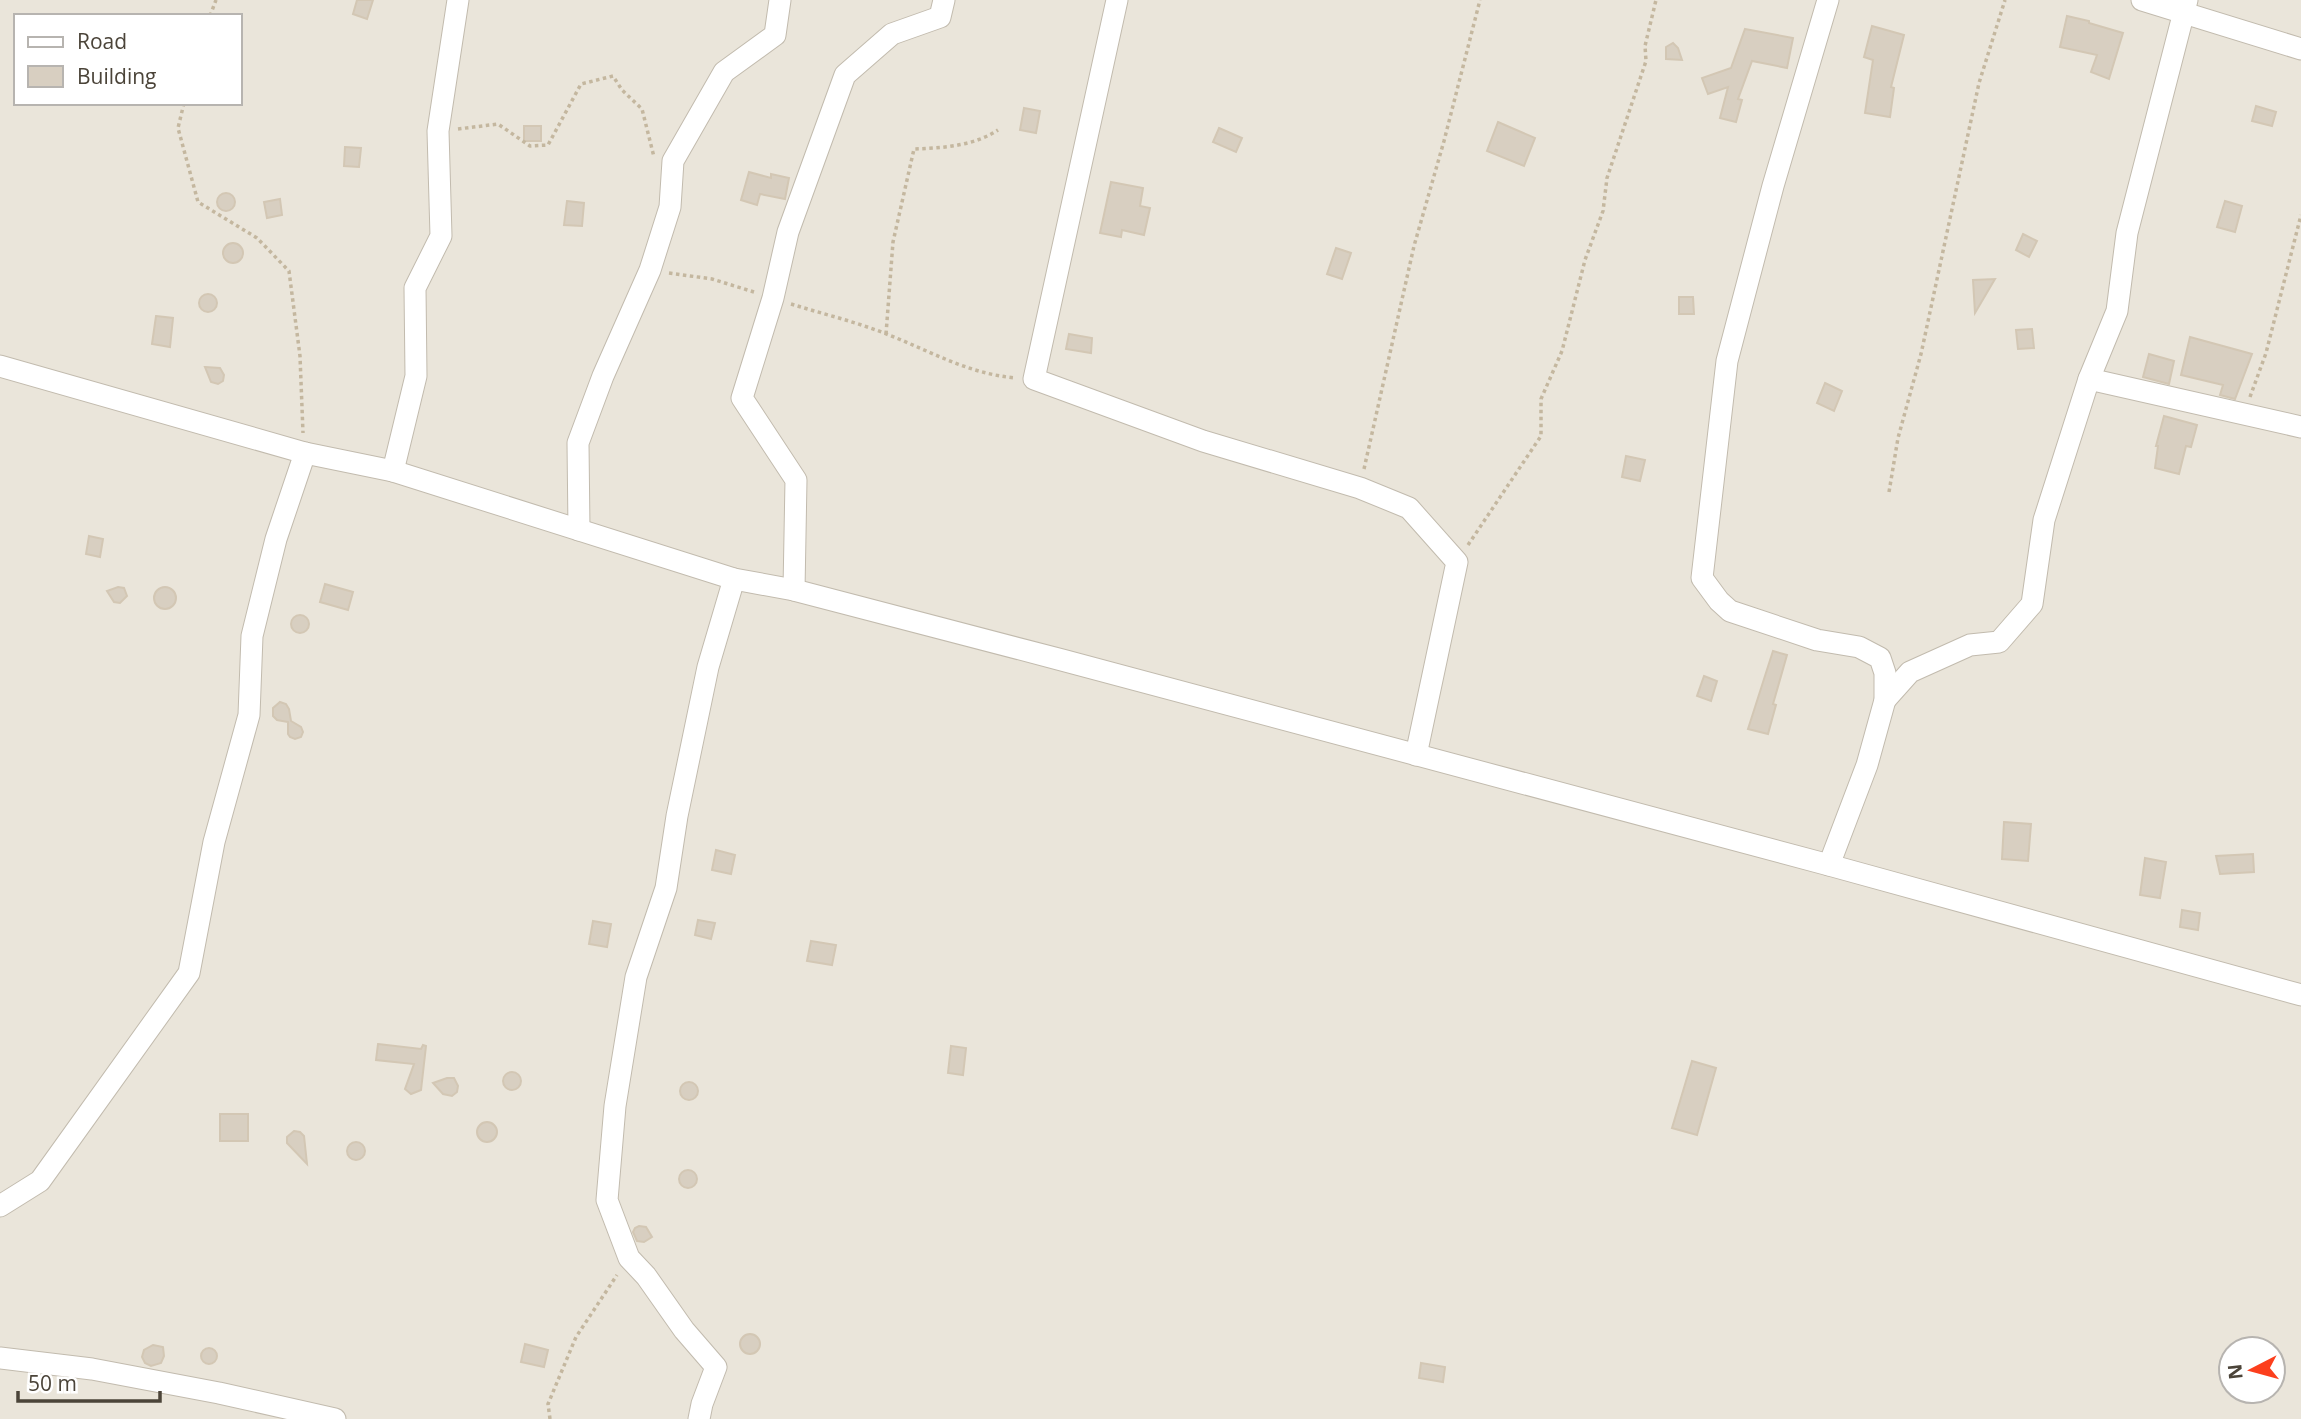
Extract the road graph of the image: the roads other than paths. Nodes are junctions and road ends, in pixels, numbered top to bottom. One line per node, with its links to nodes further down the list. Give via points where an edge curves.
1 (458, 0): 13 (street, via 438,131 441,236 415,288 416,376)
2 (780, 0): 14 (street, via 775,34 724,72 673,161 670,206 650,270 578,443)
3 (944, 0): 16 (street, via 940,16 892,34 845,75 788,232 742,398 796,480)
4 (1118, 0): 18 (street, via 1034,379 1203,441 1360,488 1409,508 1457,562)
5 (1828, 0): 17 (street, via 1727,361 1702,578 1730,611 1816,640 1859,647 1880,658)
6 (2142, 0): 7 (street)
7 (2186, 7): 8 (street); 10 (street, via 2127,233 2116,311)
8 (2301, 49)
9 (0, 366): 12 (street)
10 (2089, 379): 11 (street); 17 (street, via 2044,520 2032,604 1999,642 1970,645 1910,673)
11 (2301, 427)
12 (305, 453): 13 (street); 21 (street, via 276,540 253,636 249,715 214,842 189,973 40,1181)
13 (393, 471): 14 (street)
14 (579, 530): 15 (street)
15 (734, 579): 16 (street); 24 (street, via 708,667 666,888 636,976 615,1106 607,1200 629,1258 716,1367)
16 (794, 590): 18 (street)
17 (1885, 700): 19 (street, via 1867,765)
18 (1416, 755): 19 (street)
19 (1829, 865): 20 (street)
20 (2301, 995)
21 (0, 1206)
22 (0, 1358): 23 (street, via 93,1369)
23 (332, 1419)
24 (699, 1419)

